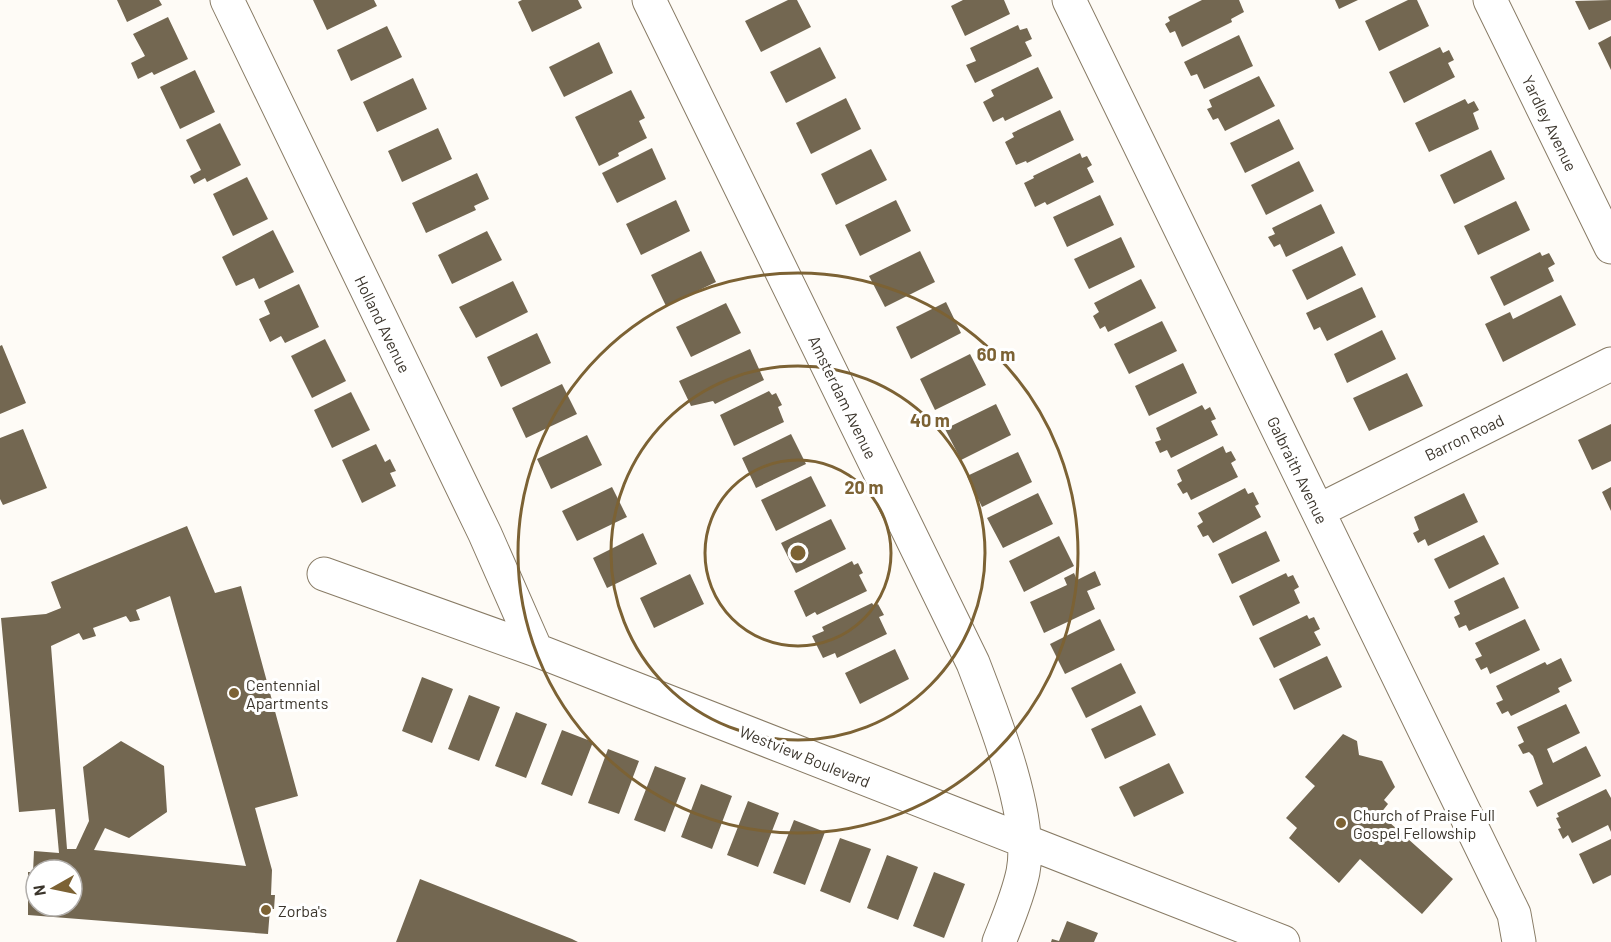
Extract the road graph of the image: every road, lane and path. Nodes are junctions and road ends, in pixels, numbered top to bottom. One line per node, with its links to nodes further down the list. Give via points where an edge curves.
1 (227, 0): 9 (street, Holland Avenue, via 485,534)
2 (649, 0): 10 (street, Amsterdam Avenue, via 973,663 997,728)
3 (1069, 0): 7 (street, Galbraith Avenue)
4 (1490, 0): 5 (street, Yardley Avenue)
5 (1611, 247)
6 (1611, 364): 7 (street, Barron Road)
7 (1318, 511): 13 (street, Galbraith Avenue, via 1514,914)
8 (324, 574): 9 (street, Westview Boulevard)
9 (536, 650): 10 (street, Westview Boulevard)
10 (1025, 843): 11 (street, Amsterdam Avenue, via 1023,871); 12 (street, Westview Boulevard)
11 (999, 942)
12 (1283, 942)
13 (1519, 942)

